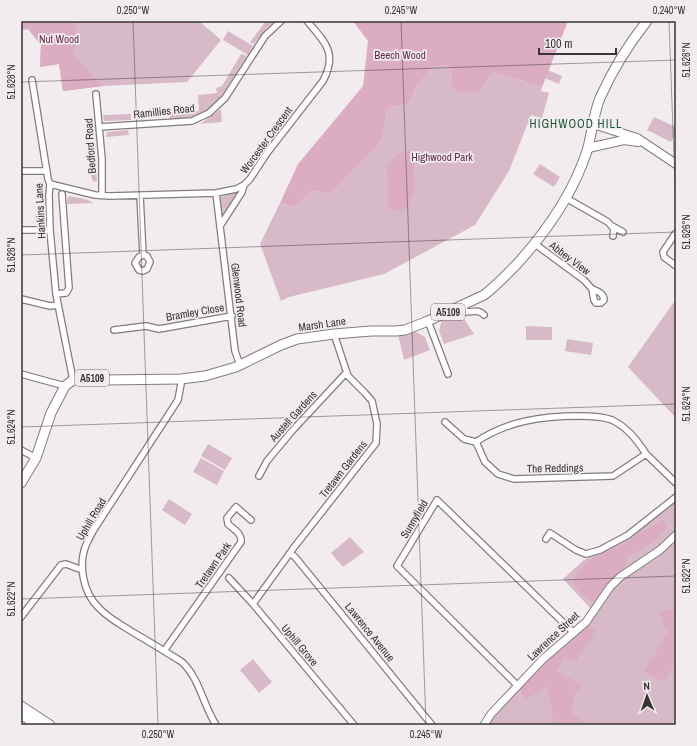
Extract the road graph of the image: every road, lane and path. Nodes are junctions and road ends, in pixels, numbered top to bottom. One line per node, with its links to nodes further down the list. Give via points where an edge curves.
1 (281, 21): 7 (street, Ramillies Road, via 266,36 225,98 209,113 192,121)
2 (307, 21): 16 (street, Worcester Crescent, via 328,50 328,72)
3 (647, 21): 6 (main road, A5109, via 612,73 599,100)
4 (32, 80): 14 (street, Hankins Lane)
5 (96, 94): 7 (street, Bedford Road)
6 (593, 124): 8 (main road, Marsh Lane / A5109); 9 (main road)
7 (99, 127): 19 (street, Bedford Road)
8 (590, 138): 10 (main road); 11 (main road, Marsh Lane / A5109)
9 (642, 142): 10 (main road, via 624,140); 12 (main road)
10 (602, 144): 11 (main road)
11 (588, 148): 21 (main road, Marsh Lane / A5109)
12 (676, 164)
13 (21, 171): 14 (street)
14 (47, 171): 15 (street, Hankins Lane)
15 (50, 184): 19 (street, Worcester Crescent); 25 (street, Hankins Lane)
16 (244, 185): 17 (street, Worcester Crescent, via 228,192); 22 (street)
17 (216, 193): 20 (street, Worcester Crescent); 22 (street, Glenwood Road)
18 (62, 194): 33 (street, Hankins Lane, via 69,288 66,293)
19 (102, 196): 20 (street, Worcester Crescent)
20 (140, 196): 30 (street)
21 (566, 198): 23 (street); 29 (main road, Marsh Lane / A5109)
22 (220, 226): 38 (street, Glenwood Road)
23 (612, 226): 26 (street); 28 (street)
24 (21, 230): 25 (street)
25 (50, 230): 33 (street, Hankins Lane)
26 (623, 232)
27 (675, 234): 31 (street, via 663,252)
28 (613, 236)
29 (535, 244): 32 (street, Abbey View, via 584,280); 36 (main road, Marsh Lane / A5109, via 491,290)
30 (143, 255)
31 (676, 266)
32 (592, 289)
33 (56, 294): 35 (street, Hankins Lane)
34 (21, 299): 35 (street, via 50,306)
35 (58, 305): 47 (street, Hankins Lane)
36 (462, 306): 37 (street, via 466,312 477,311); 39 (main road, Marsh Lane / A5109)
37 (484, 315)
38 (232, 316): 40 (street, Bramley Close, via 159,329 146,326); 42 (street, Glenwood Road, via 235,351)
39 (428, 321): 41 (main road, Marsh Lane / A5109, via 406,330); 45 (street)
40 (114, 330)
41 (334, 334): 42 (main road, Marsh Lane / A5109, via 297,339); 43 (street, Tretawn Gardens)
42 (240, 365): 46 (main road, Marsh Lane / A5109, via 205,376)
43 (346, 373): 54 (street, Austell Gardens, via 266,461); 61 (street, Tretawn Gardens, via 372,401 377,424 376,443)
44 (21, 374): 48 (street)
45 (448, 374)
46 (181, 379): 47 (main road, Marsh Lane / A5109); 62 (street, Uphill Road, via 178,400 86,546)
47 (73, 380): 48 (main road, A5109)
48 (65, 386): 53 (main road, A5109, via 51,413)
49 (445, 422): 50 (street, via 464,439)
50 (476, 442): 52 (street, via 490,432 533,418 594,416 611,420 625,428 637,439); 52 (street, The Reddings, via 485,462 498,474 514,479 613,476)
51 (21, 450): 53 (street)
52 (646, 454): 56 (street)
53 (36, 458): 55 (main road, A5109)
54 (259, 476)
55 (21, 483)
56 (676, 483)
57 (676, 497): 60 (street, via 628,536 600,550 586,554 550,534)
58 (251, 520): 67 (street, Tretawn Park, via 236,507 227,518 228,524 239,533 241,542)
59 (676, 535): 66 (street, Lawrence Street, via 660,550 620,577 586,622)
60 (546, 539)
61 (291, 554): 64 (street, Tretawn Gardens); 75 (street, Lawrence Avenue)
62 (82, 570): 65 (street, via 66,564 61,565); 67 (street, Uphill Road, via 89,596 99,609)
63 (229, 578): 64 (street, Uphill Grove)
64 (253, 604): 74 (street, Uphill Grove)
65 (21, 617)
66 (574, 633): 68 (street, Lawrence Street); 68 (street, Sunnyfield, via 437,500 397,566)
67 (164, 651): 73 (street, Uphill Road, via 182,662 190,671)
68 (518, 686): 76 (street, Lawrence Street)
69 (21, 706): 72 (main road)
70 (21, 714): 71 (main road)
71 (37, 725)
72 (50, 725)
73 (216, 725)
74 (354, 725)
75 (432, 725)
76 (484, 725)

